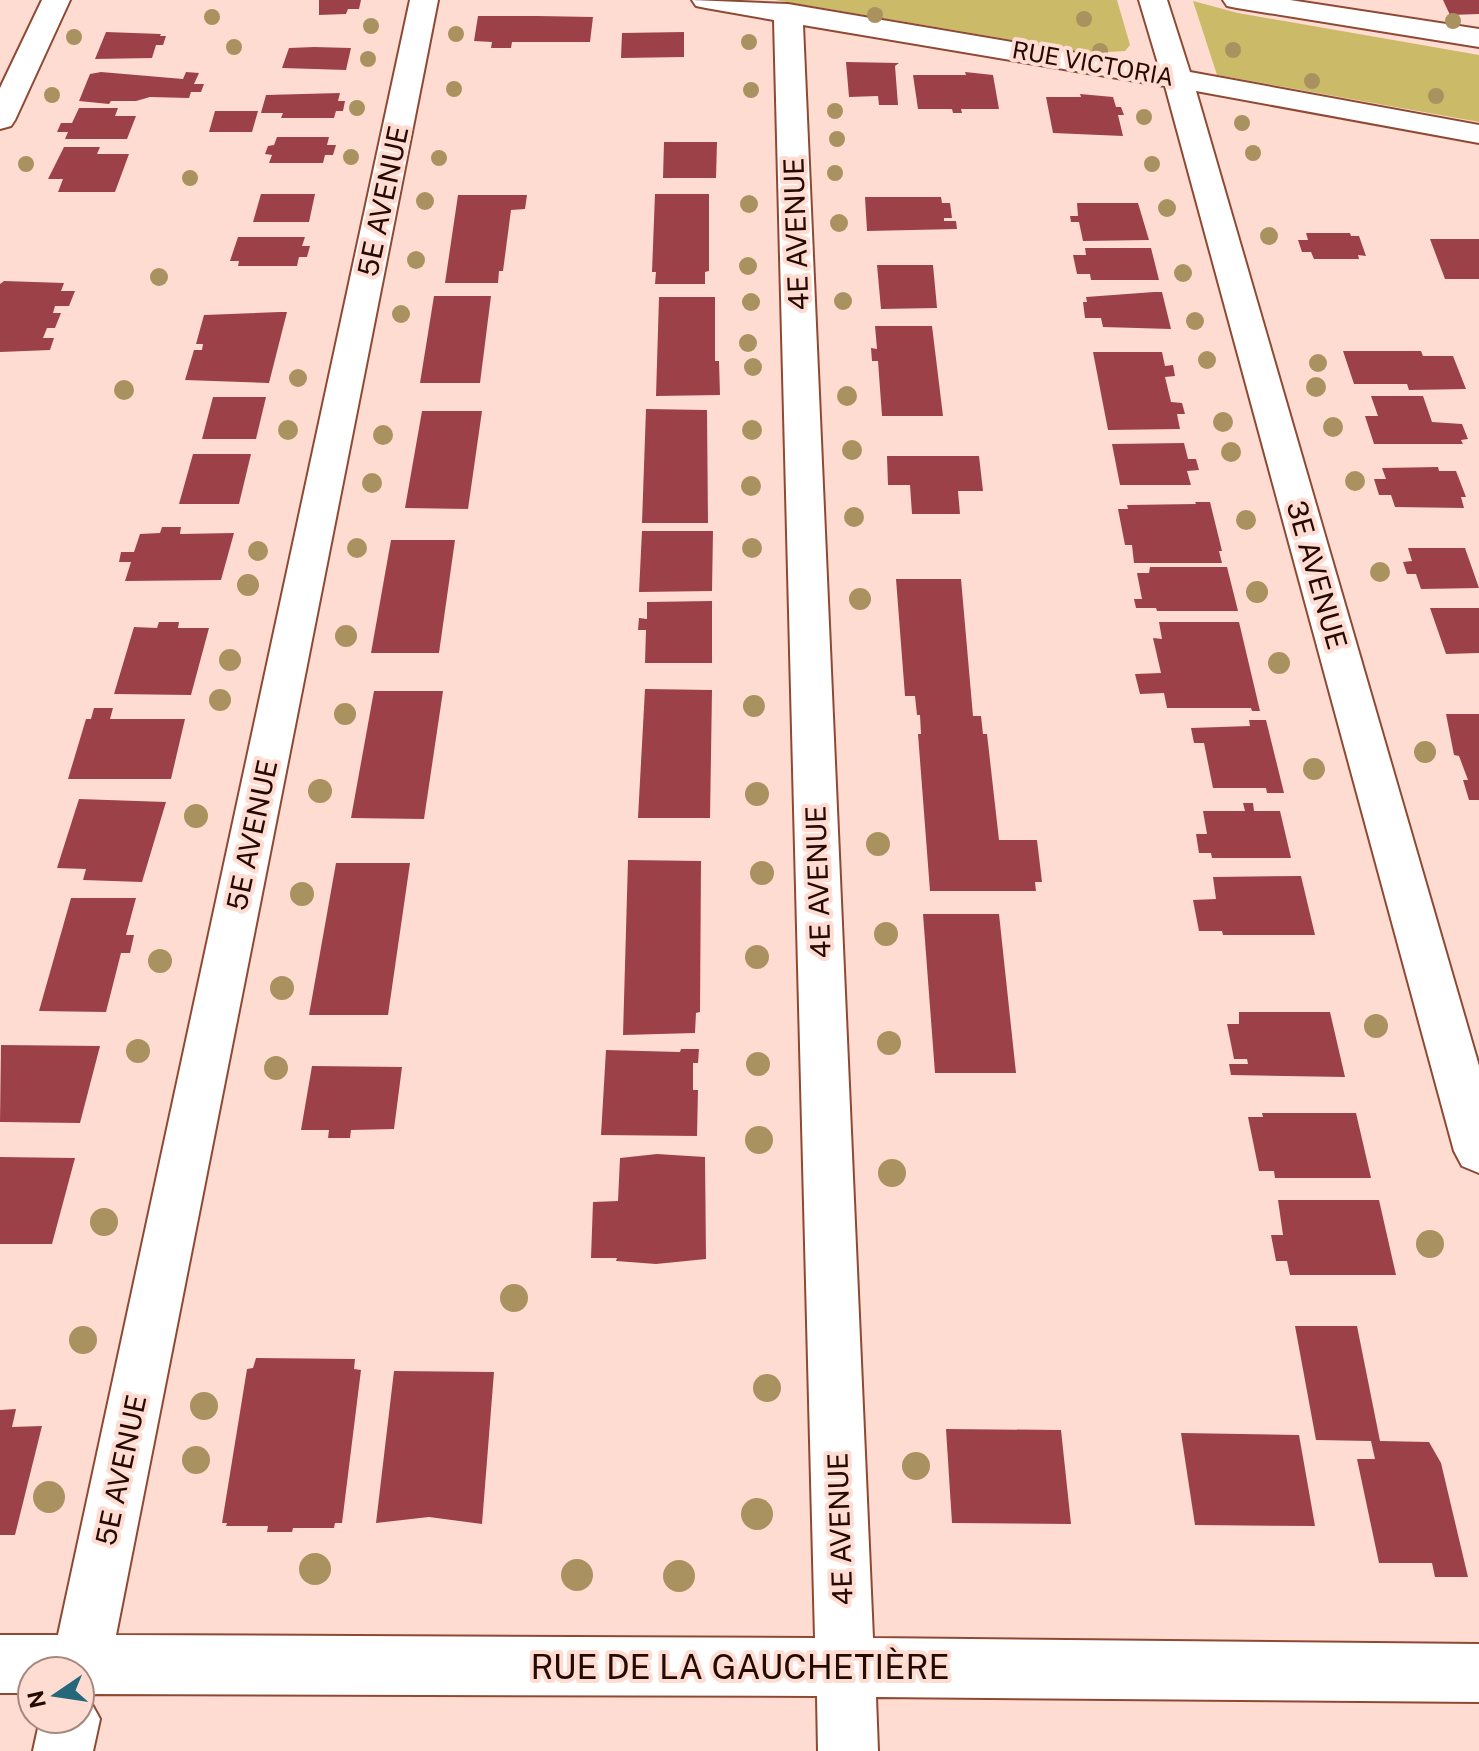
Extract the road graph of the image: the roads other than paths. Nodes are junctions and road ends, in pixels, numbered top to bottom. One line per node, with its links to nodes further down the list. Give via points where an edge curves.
1 (56, 0): 9 (street)
2 (424, 0): 12 (street, 5E AVENUE)
3 (706, 0): 6 (street, RUE VICTORIA)
4 (1153, 0): 8 (street, 3E AVENUE)
5 (1237, 0): 7 (street)
6 (788, 12): 8 (street, RUE VICTORIA); 13 (street, 4E AVENUE)
7 (1479, 38)
8 (1178, 79): 10 (street, RUE VICTORIA); 11 (street, 3E AVENUE)
9 (0, 120)
10 (1479, 134)
11 (1479, 1151)
12 (83, 1655)
13 (844, 1667): 14 (street, RUE DE LA GAUCHETIÈRE); 15 (street, RUE DE LA GAUCHETIÈRE); 16 (street, 4E AVENUE)
14 (1479, 1673)
15 (96, 1685)
16 (848, 1751)

